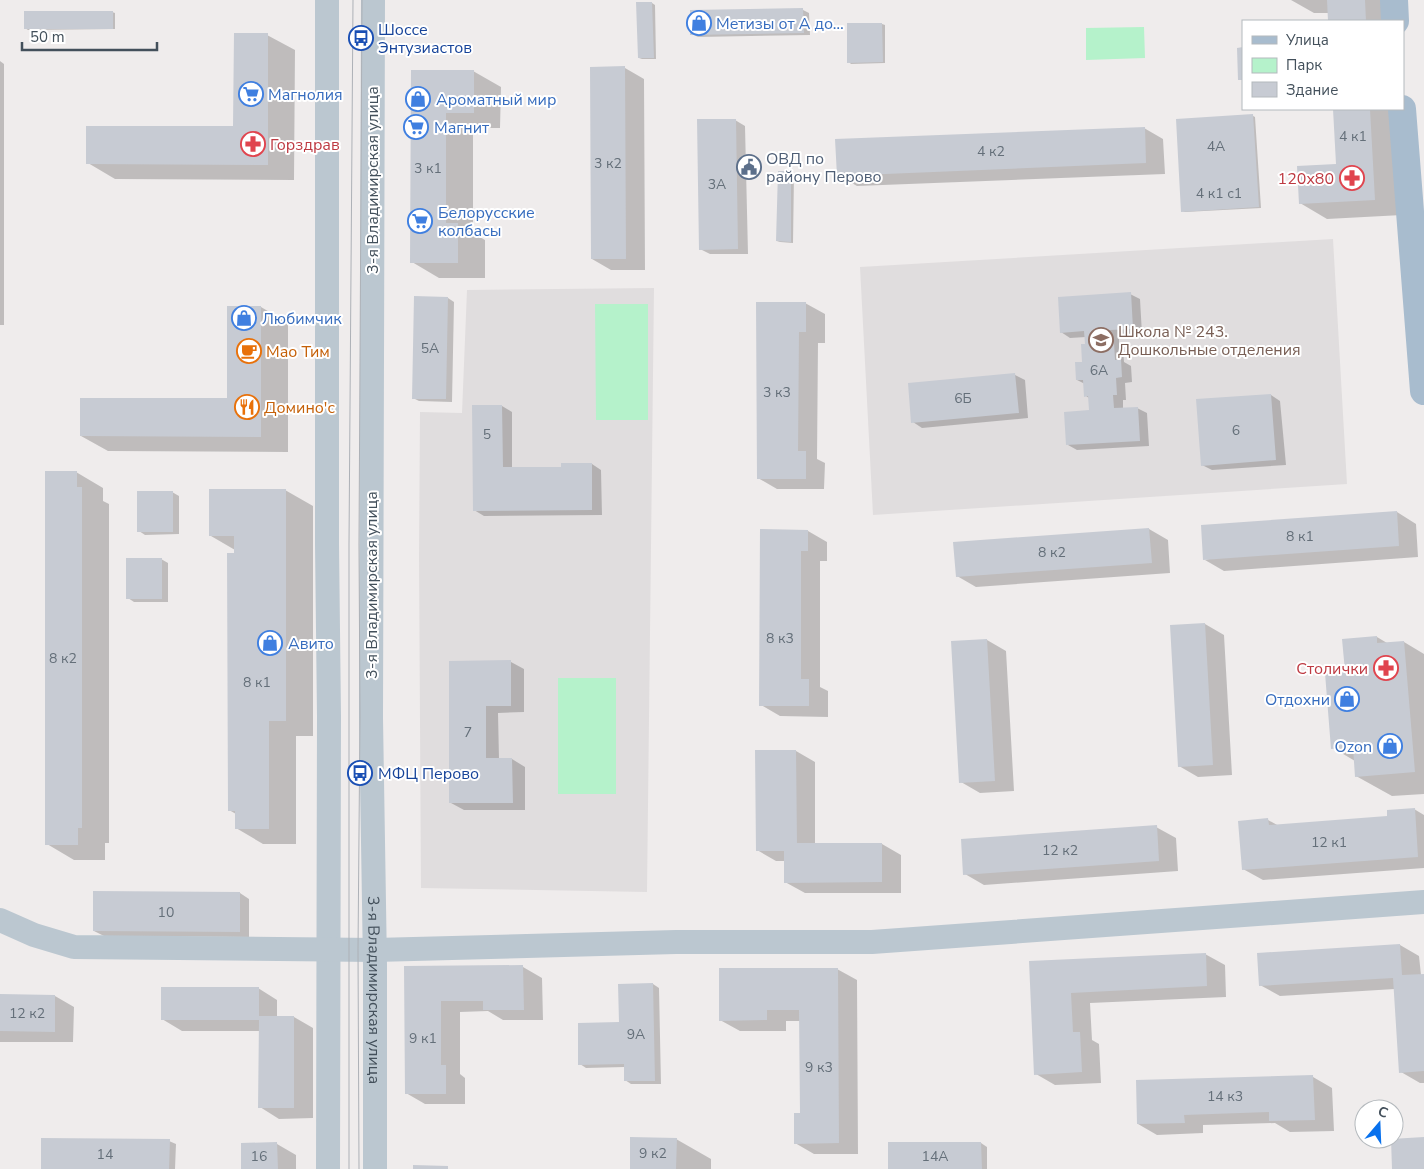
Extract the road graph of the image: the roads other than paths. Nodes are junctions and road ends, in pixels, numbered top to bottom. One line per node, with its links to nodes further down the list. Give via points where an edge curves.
1 (373, 0): 10 (street, 3-я Владимирская улица, via 371,743)
2 (1394, 0): 4 (main road)
3 (331, 1): 9 (street)
4 (1395, 20)
5 (1402, 110): 6 (main road)
6 (1424, 391)
7 (1424, 902): 10 (street, via 872,942 667,942)
8 (0, 920): 9 (street, via 74,947)
9 (328, 949): 10 (street); 11 (street)
10 (375, 950): 12 (street, 3-я Владимирская улица)
11 (328, 1169)
12 (375, 1169)

